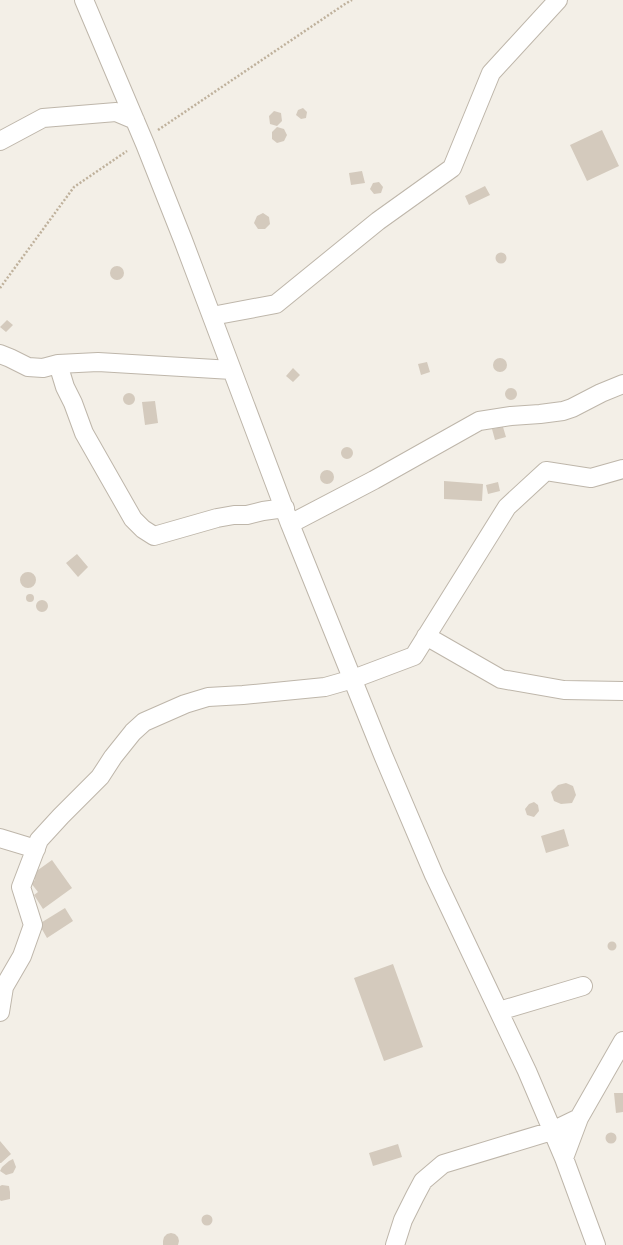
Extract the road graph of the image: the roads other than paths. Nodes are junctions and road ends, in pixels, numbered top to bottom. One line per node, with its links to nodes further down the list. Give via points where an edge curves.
1 (84, 0): 3 (street)
2 (558, 0): 7 (street, via 491,73 452,168 378,221 276,304)
3 (124, 91): 4 (street); 5 (street)
4 (116, 112): 5 (street); 6 (street, via 43,118)
5 (135, 120): 7 (street)
6 (0, 141)
7 (212, 316): 10 (street)
8 (0, 354): 9 (street, via 28,367 43,368)
9 (58, 364): 10 (street, via 98,362); 13 (street, via 84,433 133,519 143,529 154,536 234,515 263,511)
10 (232, 370): 13 (street)
11 (623, 384): 13 (street, via 563,411 479,422 374,480)
12 (623, 469): 14 (street, via 591,478 546,471 508,507)
13 (288, 516): 15 (street)
14 (426, 636): 15 (street, via 414,656); 16 (street, via 501,679 564,690)
15 (353, 679): 18 (street, via 325,687 208,697 144,722 113,757 100,777 39,840); 20 (street, via 434,875)
16 (623, 691)
17 (0, 838): 18 (street)
18 (36, 849): 21 (street, via 21,887 33,925 22,956 4,987)
19 (583, 986): 20 (street)
20 (499, 1011): 24 (street, via 528,1071)
21 (0, 1012)
22 (621, 1049): 23 (street)
23 (579, 1118): 24 (street); 25 (street)
24 (552, 1131): 25 (street); 26 (street, via 443,1164 423,1181 403,1220)
25 (564, 1158): 27 (street)
26 (395, 1245)
27 (596, 1245)

